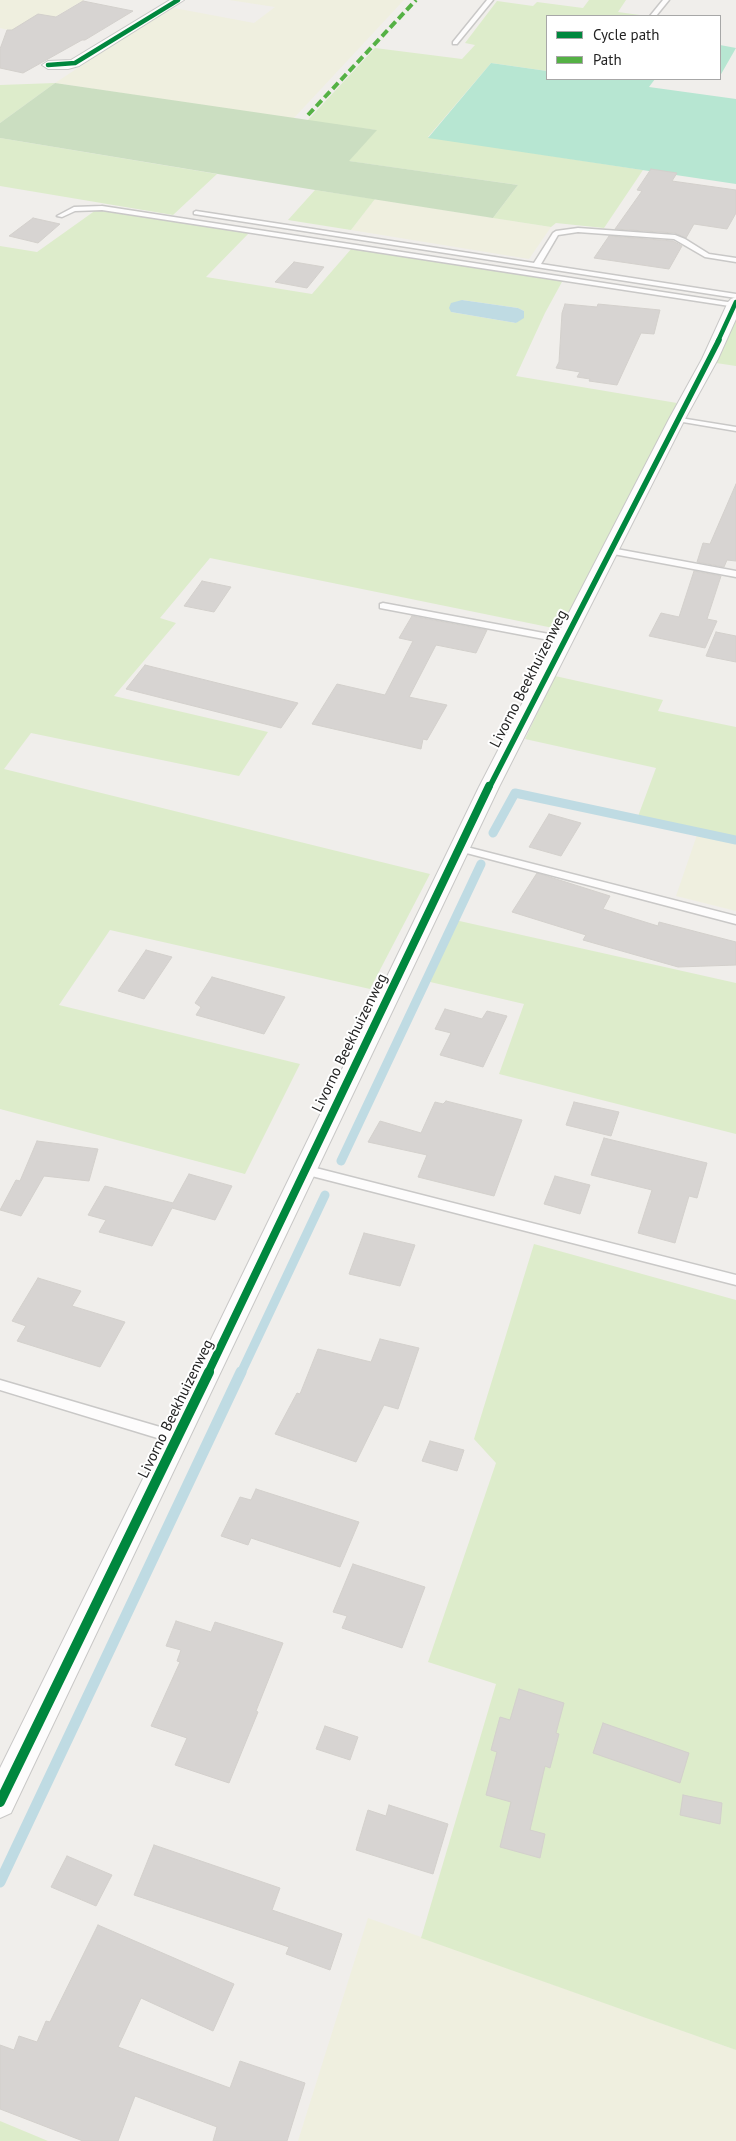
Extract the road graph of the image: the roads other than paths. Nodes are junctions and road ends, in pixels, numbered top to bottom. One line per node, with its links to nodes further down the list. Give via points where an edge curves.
1 (178, 0): 6 (street, via 75,63)
2 (490, 0): 5 (lane)
3 (666, 0): 4 (lane)
4 (654, 15)
5 (455, 42)
6 (48, 65)
7 (196, 213): 10 (lane)
8 (60, 216): 11 (lane, via 74,209 102,208)
9 (736, 260): 10 (lane, via 707,256 675,237 578,230 556,233)
10 (536, 266): 11 (lane)
11 (735, 301): 12 (street, Livorno Beekhuizenweg, via 710,359)
12 (677, 419): 13 (lane); 14 (street, Livorno Beekhuizenweg)
13 (736, 429)
14 (611, 551): 15 (lane); 17 (street, Livorno Beekhuizenweg)
15 (736, 574)
16 (383, 606): 17 (lane)
17 (565, 640): 18 (street, Livorno Beekhuizenweg)
18 (459, 848): 19 (lane); 20 (street, Livorno Beekhuizenweg)
19 (736, 920)
20 (304, 1170): 21 (lane); 23 (street, Livorno Beekhuizenweg)
21 (736, 1280)
22 (0, 1385): 23 (lane)
23 (177, 1438): 24 (street, Livorno Beekhuizenweg)
24 (0, 1802)

